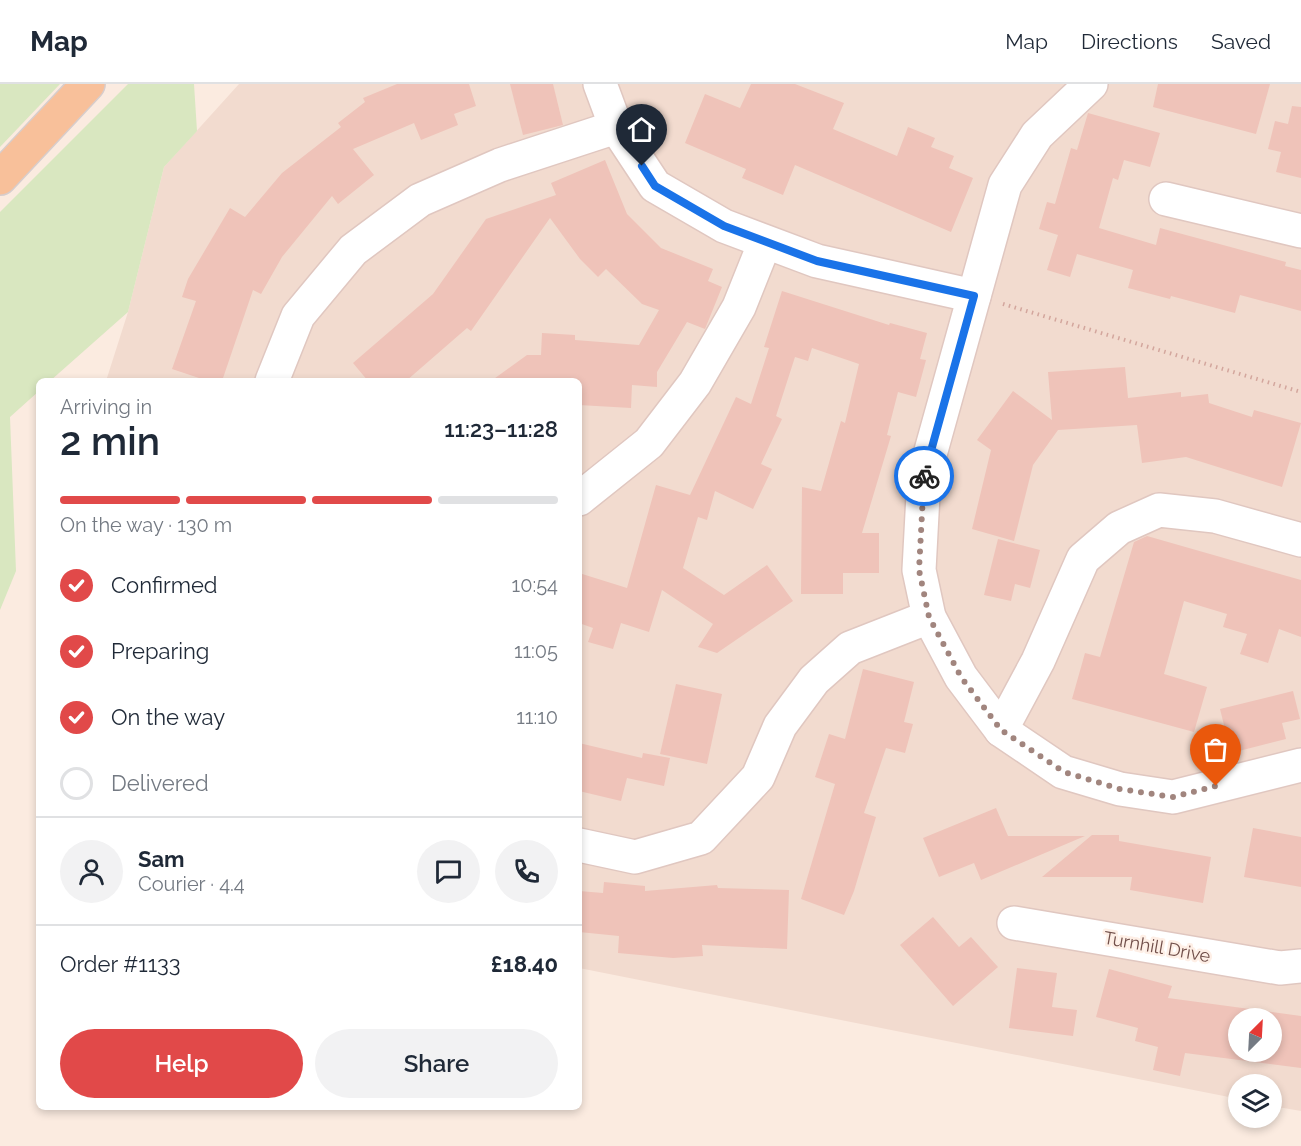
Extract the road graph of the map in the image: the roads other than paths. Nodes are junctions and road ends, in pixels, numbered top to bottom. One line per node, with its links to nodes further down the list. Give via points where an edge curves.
1 (88, 84): 5 (main road)
2 (600, 84): 4 (street)
3 (1084, 86): 9 (street, via 1037,135 1005,185)
4 (616, 127): 8 (street, via 655,186 724,226); 10 (street, via 500,165 420,200 353,250 298,316)
5 (0, 178)
6 (1166, 199): 7 (street)
7 (1301, 231)
8 (765, 242): 9 (street, via 817,261); 11 (street, via 739,307 695,383 650,443)
9 (984, 298): 13 (street, via 924,476 919,570)
10 (273, 378)
11 (582, 497)
12 (1301, 540): 14 (street, via 1215,516 1159,510 1119,528 1083,559 1038,661)
13 (929, 617): 14 (street, via 961,677); 16 (street, via 850,648 814,680 780,726 758,777 701,838 635,857)
14 (1001, 730): 15 (street, via 1064,772 1120,789 1173,797)
15 (1301, 765)
16 (582, 846)
17 (1014, 923): 18 (street, Turnhill Drive, via 1280,968)
18 (1301, 966)

